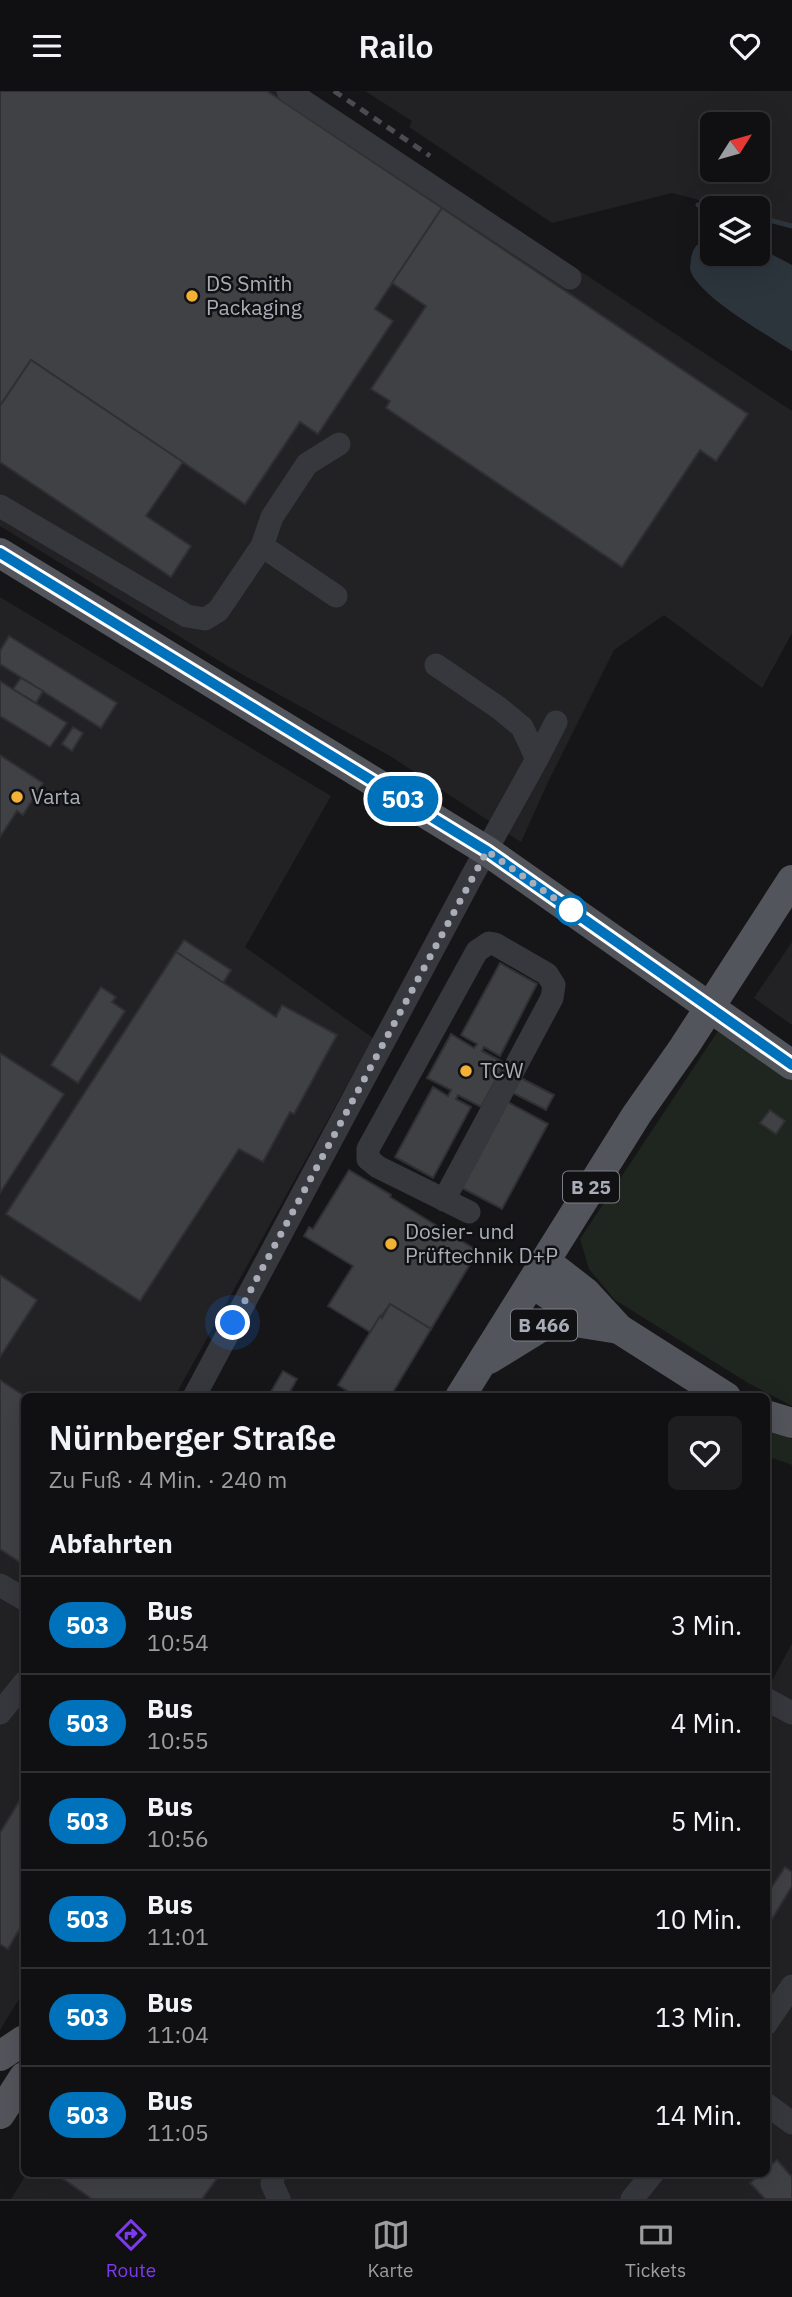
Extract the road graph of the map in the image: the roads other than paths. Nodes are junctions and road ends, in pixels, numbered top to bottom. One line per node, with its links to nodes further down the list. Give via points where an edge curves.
1 (288, 91): 2 (street)
2 (570, 278)
3 (339, 444): 5 (street, via 307,464 272,517)
4 (0, 506): 5 (street, via 187,616 205,619 218,611)
5 (262, 546): 7 (street)
6 (0, 553): 11 (main road)
7 (336, 596)
8 (436, 665): 10 (street, via 522,727)
9 (556, 722): 10 (street)
10 (537, 759): 11 (street)
11 (487, 851): 13 (street); 15 (main road)
12 (792, 880): 18 (main road, B 25)
13 (389, 1031): 14 (street); 22 (street)
14 (423, 1049): 16 (street, via 368,1149 368,1159); 16 (street, via 482,946 495,944 547,974 554,985 552,998)
15 (792, 1065)
16 (444, 1200): 17 (street)
17 (469, 1212)
18 (538, 1272): 19 (main road, B 466); 20 (main road, B 466, via 585,1292); 21 (main road, B 25)
19 (590, 1323): 20 (main road, B 466); 21 (main road, B 466, via 546,1324)
20 (619, 1329): 24 (main road, B 466)
21 (480, 1365): 23 (main road, B 25)
22 (196, 1393)
23 (462, 1393)
24 (720, 1393)
25 (770, 1416): 26 (main road)
26 (792, 1423)
27 (0, 1585): 28 (street)
28 (21, 1597)
29 (21, 1687): 31 (street)
30 (770, 1704): 32 (street)
31 (0, 1713)
32 (792, 1713)
33 (792, 1986): 34 (street)
34 (770, 2018)
35 (21, 2042): 36 (main road)
36 (0, 2056)
37 (770, 2107): 38 (street)
38 (792, 2123)
39 (273, 2177): 41 (street)
40 (650, 2177): 42 (street)
41 (279, 2199)
42 (632, 2199)

